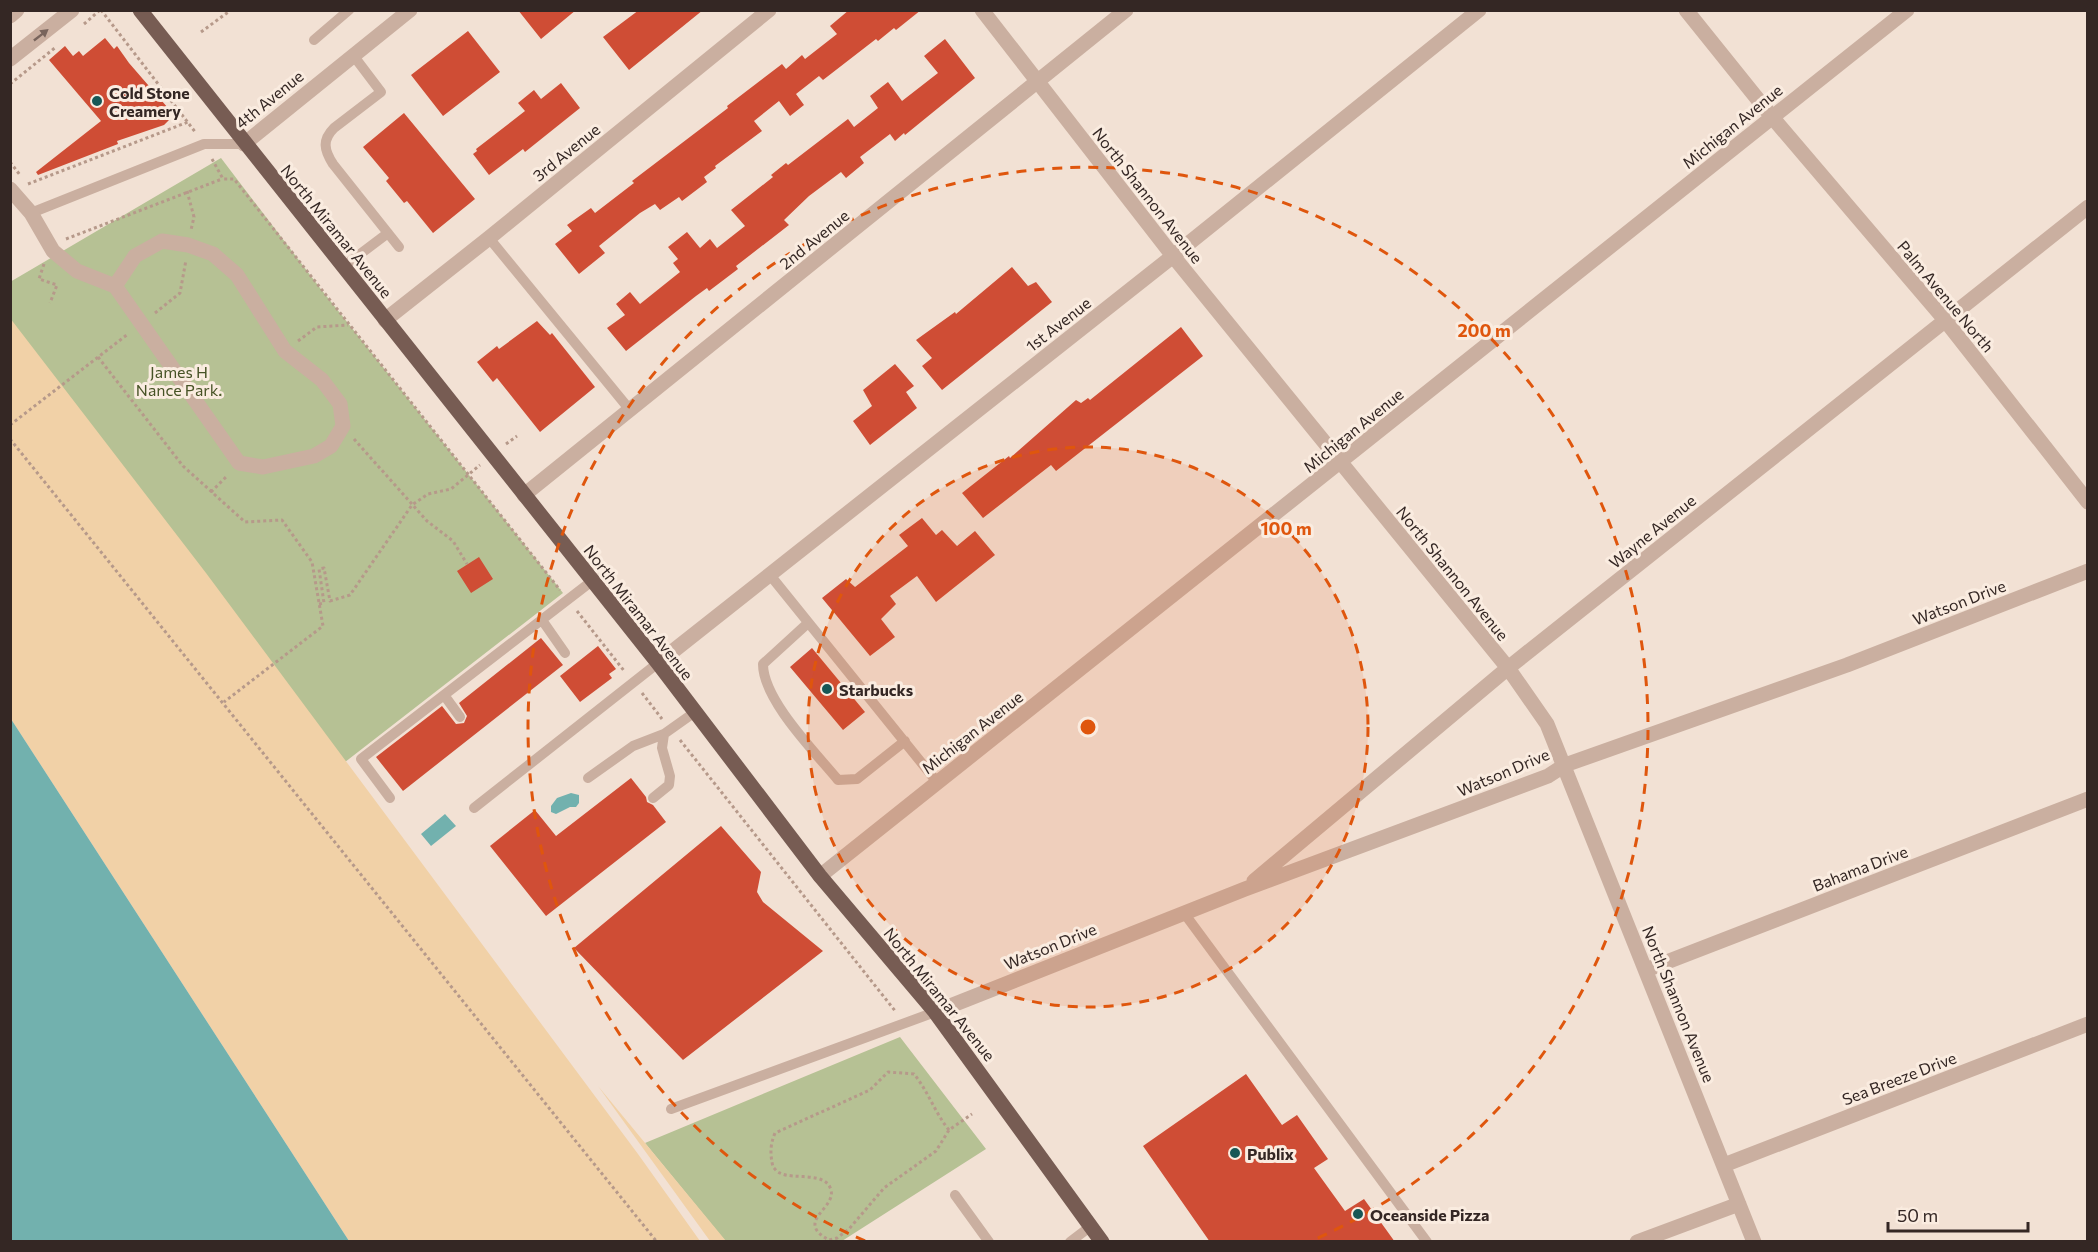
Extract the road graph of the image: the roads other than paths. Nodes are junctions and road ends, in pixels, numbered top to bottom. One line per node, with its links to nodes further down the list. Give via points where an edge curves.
1 (17, 10): 12 (street)
2 (72, 10): 15 (street, one-way to 2)
3 (140, 10): 18 (main road, North Miramar Avenue)
4 (349, 10): 13 (lane)
5 (410, 10): 14 (street, 4th Avenue)
6 (769, 10): 23 (street, 3rd Avenue)
7 (982, 10): 16 (street, North Shannon Avenue)
8 (1126, 10): 16 (street, 2nd Avenue)
9 (1479, 10): 25 (street, 1st Avenue)
10 (1686, 10): 17 (street, Palm Avenue North)
11 (1907, 10): 17 (street, Michigan Avenue)
12 (10, 16)
13 (314, 40)
14 (353, 55): 18 (street, 4th Avenue); 22 (lane, via 381,92 327,135 326,149 333,164)
15 (10, 59)
16 (1037, 82): 25 (street, North Shannon Avenue); 30 (street, 2nd Avenue)
17 (1772, 117): 29 (street, Palm Avenue North); 31 (street, Michigan Avenue)
18 (244, 144): 21 (lane, 4th Avenue, via 204,144); 26 (main road, North Miramar Avenue)
19 (12, 191): 21 (street)
20 (2088, 207): 29 (street, Wayne Avenue)
21 (31, 213): 27 (street, via 53,251 77,271)
22 (388, 233): 24 (lane); 26 (lane)
23 (489, 238): 28 (street, 3rd Avenue); 30 (lane)
24 (399, 246)
25 (1173, 256): 31 (street, North Shannon Avenue); 35 (street, 1st Avenue)
26 (343, 267): 28 (main road, North Miramar Avenue)
27 (116, 286): 27 (street, via 135,256 162,241 213,254 237,275 285,351 322,380 340,404 344,426 331,446 314,456 263,467 239,463)
28 (385, 320): 32 (main road, North Miramar Avenue)
29 (1945, 320): 33 (street, Palm Avenue North); 41 (street, Wayne Avenue)
30 (630, 410): 32 (street, 2nd Avenue)
31 (1340, 463): 41 (street, North Shannon Avenue); 49 (street, Michigan Avenue)
32 (524, 495): 36 (main road, North Miramar Avenue)
33 (2088, 502)
34 (2087, 572): 47 (street, Watson Drive, via 1847,664)
35 (770, 575): 38 (lane); 40 (street, 1st Avenue)
36 (592, 581): 37 (lane); 40 (main road, North Miramar Avenue)
37 (542, 620): 39 (lane); 42 (lane)
38 (808, 623): 46 (lane); 46 (lane, via 763,664 763,676 787,718 838,780 857,779)
39 (564, 653)
40 (658, 663): 43 (main road, North Miramar Avenue); 53 (lane)
41 (1508, 668): 47 (street, North Shannon Avenue, via 1547,724); 55 (street, Wayne Avenue)
42 (444, 695): 44 (lane); 50 (lane, via 361,759)
43 (695, 712): 45 (lane); 54 (main road, North Miramar Avenue)
44 (460, 717)
45 (667, 732): 48 (lane, via 633,746); 51 (lane, via 662,748 669,785)
46 (905, 741): 49 (lane)
47 (1565, 765): 55 (street, Watson Drive, via 1548,776); 57 (street, North Shannon Avenue)
48 (588, 778)
49 (937, 782): 54 (street, Michigan Avenue)
50 (390, 798)
51 (653, 798)
52 (2088, 799): 57 (street, Bahama Drive)
53 (474, 808)
54 (820, 876): 58 (main road, North Miramar Avenue)
55 (1245, 889): 56 (street, Watson Drive)
56 (1184, 913): 58 (street, Watson Drive); 68 (lane)
57 (1646, 970): 61 (street, North Shannon Avenue)
58 (935, 1012): 60 (lane); 64 (main road, North Miramar Avenue)
59 (2088, 1024): 61 (street, Sea Breeze Drive)
60 (671, 1109)
61 (1724, 1165): 63 (street, North Shannon Avenue)
62 (956, 1195): 65 (lane)
63 (1739, 1204): 69 (street); 70 (street, North Shannon Avenue)
64 (1091, 1226): 66 (lane); 67 (main road, North Miramar Avenue)
65 (989, 1242)
66 (1070, 1242)
67 (1102, 1242)
68 (1427, 1242)
69 (1637, 1242)
70 (1754, 1242)

